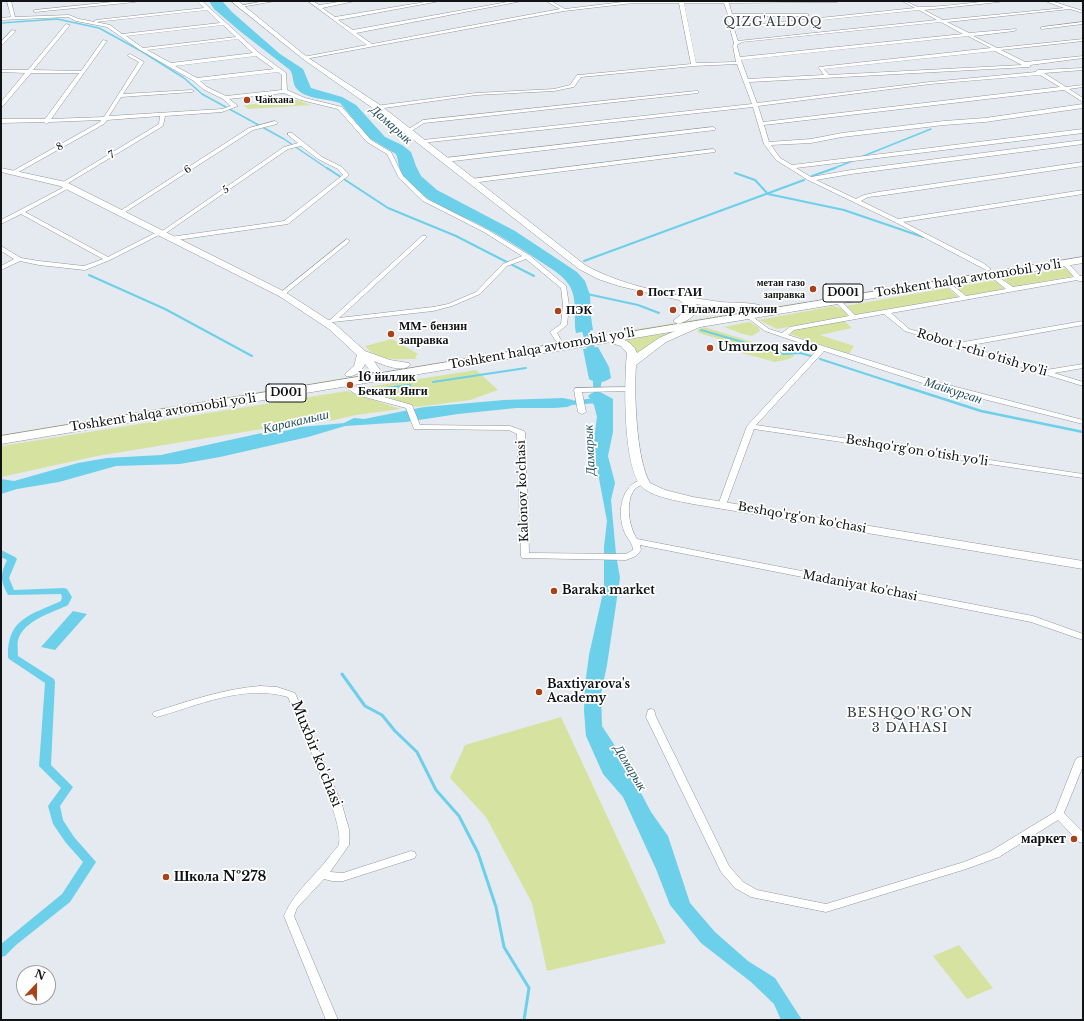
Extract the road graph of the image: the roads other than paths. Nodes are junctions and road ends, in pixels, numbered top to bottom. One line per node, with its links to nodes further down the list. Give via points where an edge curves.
1 (9, 1): 27 (street)
2 (135, 1): 27 (street)
3 (199, 1): 23 (street)
4 (273, 1): 18 (street)
5 (310, 1): 19 (street)
6 (353, 1): 19 (street)
7 (438, 1): 30 (street)
8 (520, 1): 40 (street)
9 (548, 1): 24 (street)
10 (681, 1): 11 (street); 24 (street, via 633,2); 57 (street)
11 (721, 1): 12 (street)
12 (726, 1): 13 (street); 26 (street)
13 (837, 1)
14 (904, 1): 21 (street)
15 (959, 1): 20 (street)
16 (999, 1): 20 (street)
17 (1047, 1): 22 (street)
18 (237, 4): 54 (main road)
19 (317, 7): 30 (street)
20 (933, 7): 21 (street)
21 (919, 8): 28 (street); 31 (street)
22 (1072, 8): 25 (street); 31 (street)
23 (207, 9): 32 (street); 34 (street)
24 (564, 10): 48 (street)
25 (1083, 12)
26 (730, 15): 28 (street); 36 (street)
27 (12, 16): 29 (street); 32 (street, via 69,16)
28 (844, 16): 36 (street)
29 (1, 19)
30 (334, 19): 40 (street)
31 (944, 21): 42 (street); 46 (street)
32 (87, 22): 41 (street, via 108,26)
33 (1083, 23): 37 (street)
34 (222, 24): 41 (street); 43 (street)
35 (68, 25): 62 (street)
36 (733, 28): 46 (street)
37 (1042, 28)
38 (1014, 30): 42 (street)
39 (14, 31): 47 (street)
40 (352, 32): 48 (street)
41 (122, 35): 49 (street)
42 (969, 35): 50 (street); 55 (street)
43 (239, 38): 49 (street); 51 (street)
44 (1083, 40): 50 (street)
45 (105, 41): 63 (street)
46 (736, 43): 55 (street)
47 (1, 45)
48 (371, 46): 54 (street)
49 (142, 48): 56 (street)
50 (996, 49): 58 (street); 65 (street, via 821,68)
51 (257, 54): 56 (street); 60 (street)
52 (130, 55): 73 (street, 8, via 142,62)
53 (1083, 57): 58 (street)
54 (305, 58): 79 (main road)
55 (738, 61): 57 (street); 67 (street)
56 (170, 65): 66 (street)
57 (694, 65): 79 (street, via 579,76 572,86 554,90 476,94)
58 (1027, 65): 64 (street); 65 (street)
59 (1083, 69): 64 (street)
60 (279, 70): 66 (street); 71 (street, via 284,74)
61 (1, 71): 62 (street)
62 (29, 71): 63 (street); 76 (street)
63 (83, 72): 83 (street)
64 (1040, 72): 69 (street); 77 (street)
65 (828, 77): 67 (street)
66 (196, 80): 74 (street, via 205,88)
67 (746, 81): 77 (street)
68 (1083, 86): 69 (street)
69 (1064, 88): 75 (street); 85 (street)
70 (192, 91): 73 (street)
71 (285, 91): 74 (street); 114 (street, via 303,99 340,108 368,141 389,153 401,177 425,200 486,231)
72 (696, 92): 87 (street, via 423,122)
73 (119, 96): 81 (street, 8)
74 (225, 98): 80 (street, via 235,106 222,110)
75 (1083, 100)
76 (1, 105)
77 (755, 105): 85 (street); 90 (street)
78 (1083, 106): 92 (street, via 811,141)
79 (377, 107): 87 (main road)
80 (163, 114): 81 (street); 102 (street, 7, via 161,125)
81 (104, 118): 83 (street); 99 (street, 8, via 102,123)
82 (1, 121): 83 (street)
83 (46, 122)
84 (274, 123): 106 (street, 6, via 250,129)
85 (761, 124): 92 (street)
86 (713, 129): 95 (street)
87 (408, 131): 90 (main road)
88 (1083, 131): 97 (street)
89 (290, 134): 93 (street)
90 (423, 142): 95 (main road)
91 (1083, 142): 100 (street)
92 (767, 144): 97 (street, via 778,159)
93 (297, 145): 109 (street, 5, via 286,148); 109 (street, via 340,168 346,175 286,223)
94 (713, 151): 101 (street)
95 (445, 160): 101 (main road)
96 (1083, 164): 104 (street, via 878,194)
97 (790, 167): 100 (street)
98 (1, 170): 99 (main road)
99 (13, 173): 102 (main road)
100 (810, 179): 104 (street)
101 (471, 180): 126 (main road, via 592,273 624,285)
102 (65, 186): 105 (street, 7); 106 (main road)
103 (1083, 192): 107 (street)
104 (857, 201): 107 (street)
105 (22, 212): 108 (street, 7); 116 (street)
106 (120, 214): 109 (main road)
107 (897, 221): 121 (street, via 981,264)
108 (1, 222)
109 (163, 235): 116 (street); 125 (main road)
110 (424, 237): 135 (street)
111 (347, 241): 125 (street)
112 (1, 248): 115 (street)
113 (1083, 254): 118 (highway, Toshkent halqa avtomobil yo'li / D001)
114 (527, 256): 135 (street, via 505,265 478,293 450,305); 140 (street, via 564,287 564,325 553,332)
115 (19, 259): 116 (street, via 85,268); 120 (street)
116 (108, 259)
117 (1083, 260): 119 (highway, Toshkent halqa avtomobil yo'li / D001)
118 (1049, 262): 119 (highway, Toshkent halqa avtomobil yo'li / D001); 121 (highway, Toshkent halqa avtomobil yo'li / D001)
119 (1065, 263): 122 (street)
120 (1, 268)
121 (990, 272): 123 (highway, Toshkent halqa avtomobil yo'li / D001); 124 (street); 129 (highway, Toshkent halqa avtomobil yo'li / D001)
122 (1081, 279): 124 (street)
123 (946, 282): 127 (street); 128 (highway, Toshkent halqa avtomobil yo'li / D001)
124 (1011, 289): 127 (street)
125 (282, 294): 135 (main road)
126 (676, 297): 130 (main road, via 735,307); 134 (main road, via 693,308 690,314)
127 (965, 298): 131 (street)
128 (837, 300): 129 (highway, Toshkent halqa avtomobil yo'li / D001); 133 (street)
129 (814, 301): 130 (highway, Toshkent halqa avtomobil yo'li / D001); 132 (highway, Toshkent halqa avtomobil yo'li / D001)
130 (758, 307): 134 (highway, Toshkent halqa avtomobil yo'li / D001)
131 (886, 312): 133 (street); 141 (street, Robot 1-chi o'tish yo'li, via 907,330)
132 (747, 315): 136 (highway, Toshkent halqa avtomobil yo'li / D001); 138 (street, via 767,330)
133 (853, 317): 138 (street, via 792,328)
134 (678, 321): 139 (highway, Toshkent halqa avtomobil yo'li / D001)
135 (329, 322): 143 (main road)
136 (703, 322): 139 (highway, Toshkent halqa avtomobil yo'li / D001); 144 (main road, via 662,339)
137 (1083, 323): 141 (street)
138 (784, 335): 142 (street)
139 (604, 336): 140 (highway, Toshkent halqa avtomobil yo'li / D001); 144 (main road, via 628,346 632,354)
140 (565, 341): 145 (highway, Toshkent halqa avtomobil yo'li / D001); 148 (highway, Toshkent halqa avtomobil yo'li / D001)
141 (956, 346): 147 (street, Robot 1-chi o'tish yo'li)
142 (822, 348): 154 (street, via 938,385); 155 (street)
143 (363, 354): 145 (main road); 148 (main road); 149 (main road, via 358,366)
144 (631, 364): 151 (main road)
145 (404, 365): 148 (highway, Toshkent halqa avtomobil yo'li / D001)
146 (1083, 366): 147 (street)
147 (1045, 373): 150 (street, Robot 1-chi o'tish yo'li)
148 (377, 374): 149 (highway, Toshkent halqa avtomobil yo'li / D001)
149 (347, 379): 152 (highway, Toshkent halqa avtomobil yo'li / D001); 161 (street, Kalonov ko'chasi, via 360,392 409,407 417,426 510,428 521,434 525,556 626,557 633,555 637,550)
150 (1083, 384)
151 (630, 389): 153 (street, via 578,390); 159 (main road, via 636,456)
152 (207, 402): 156 (highway, Toshkent halqa avtomobil yo'li / D001); 157 (highway, Toshkent halqa avtomobil yo'li / D001)
153 (582, 412)
154 (1082, 420)
155 (751, 426): 158 (street, Beshqo'rg'on o'tish yo'li); 160 (street)
156 (1, 432)
157 (1, 440)
158 (1083, 476)
159 (643, 481): 160 (main road, Beshqo'rg'on ko'chasi, via 650,488 662,493); 161 (street, via 633,486 626,498 626,520)
160 (722, 505): 162 (main road, Beshqo'rg'on ko'chasi)
161 (634, 541): 163 (street, Madaniyat ko'chasi, via 1033,619)
162 (1083, 565)
163 (1083, 638)
164 (651, 712): 167 (street, via 651,717 725,869 739,885 755,894 826,908 996,854)
165 (157, 714): 170 (street, Muxbir ko'chasi, via 235,691 270,689 282,690 292,695 344,829 344,845)
166 (1083, 760): 167 (street, via 1080,761)
167 (1059, 814): 168 (street)
168 (1083, 839)
169 (411, 855): 170 (street, via 343,877)
170 (322, 874): 171 (street, Muxbir ko'chasi, via 293,906 289,916)
171 (332, 1020)

